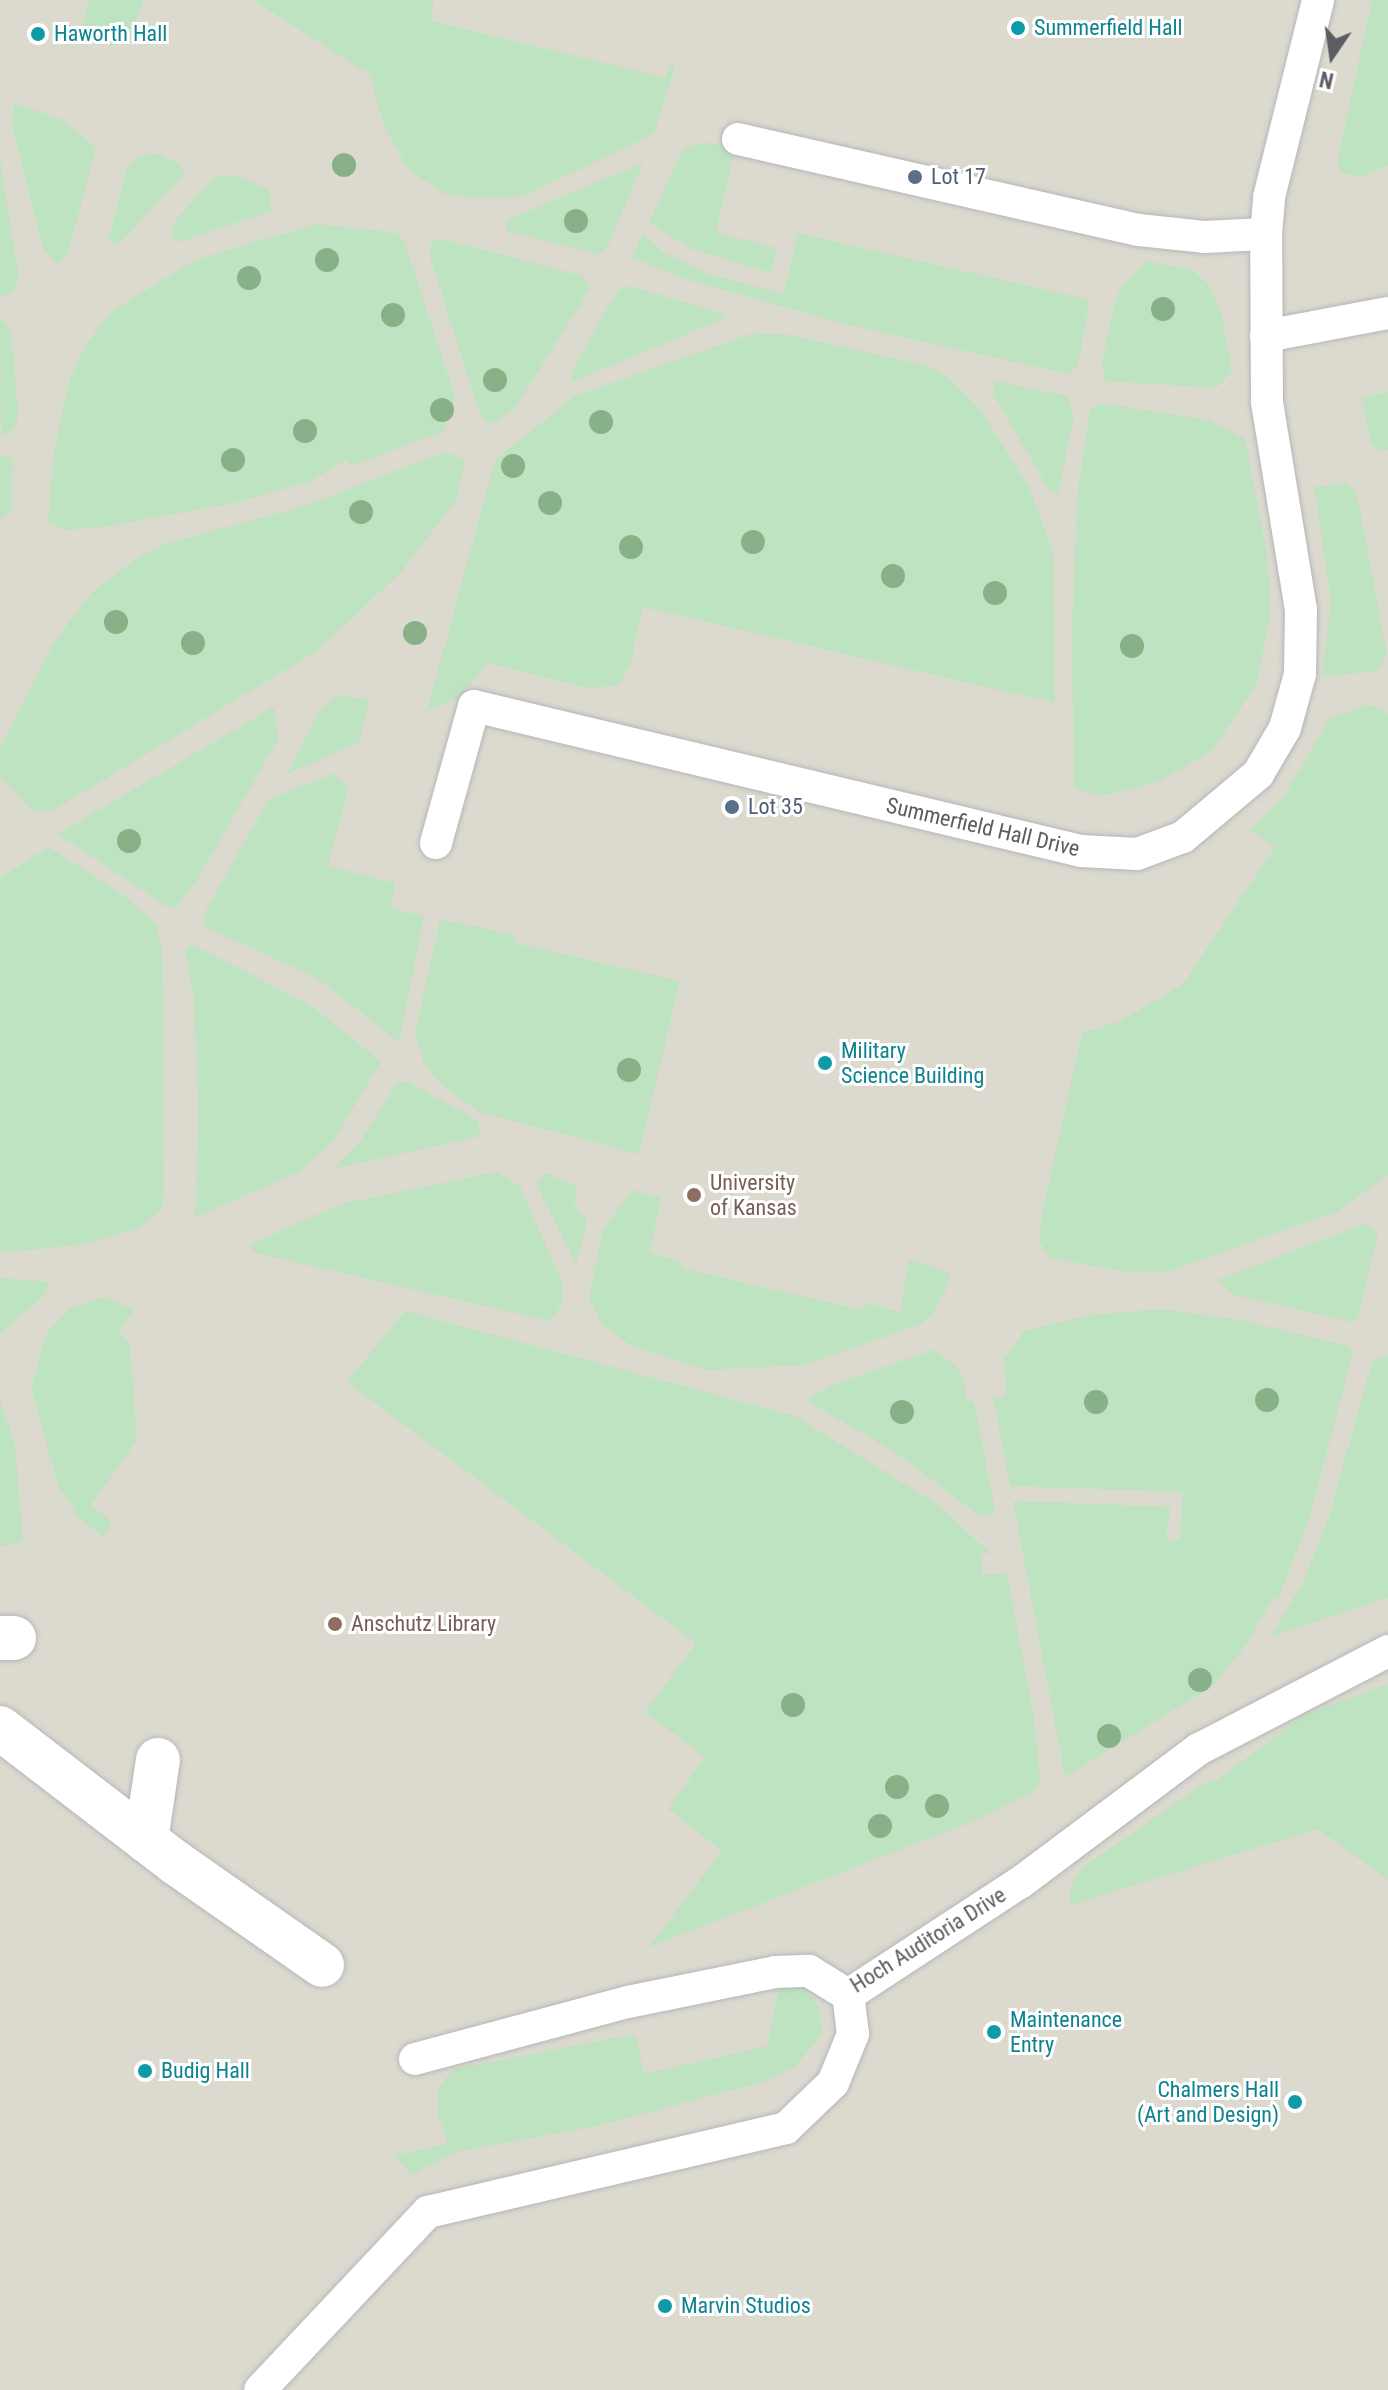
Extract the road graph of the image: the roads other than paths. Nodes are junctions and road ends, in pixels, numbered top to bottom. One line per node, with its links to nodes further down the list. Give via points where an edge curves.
1 (1318, 0): 3 (lane, Summerfield Hall Drive, via 1269,197)
2 (738, 139): 3 (lane, via 1139,230 1204,237)
3 (1266, 234): 5 (lane, Summerfield Hall Drive)
4 (1388, 313): 5 (lane)
5 (1266, 336): 6 (lane, Summerfield Hall Drive, via 1267,402 1301,610 1300,674 1285,728 1258,774 1183,837 1137,854 1081,851 474,706)
6 (436, 843)
7 (1388, 1651): 12 (lane, Hoch Auditoria Drive, via 1199,1749 1021,1882)
8 (0, 1728): 10 (street)
9 (158, 1760): 10 (street)
10 (146, 1840): 11 (street)
11 (322, 1965)
12 (848, 1995): 13 (lane, Hoch Auditoria Drive, via 809,1971 775,1972 628,2002); 14 (lane, via 853,2034 833,2083 786,2128 428,2212)
13 (415, 2059)
14 (260, 2390)

